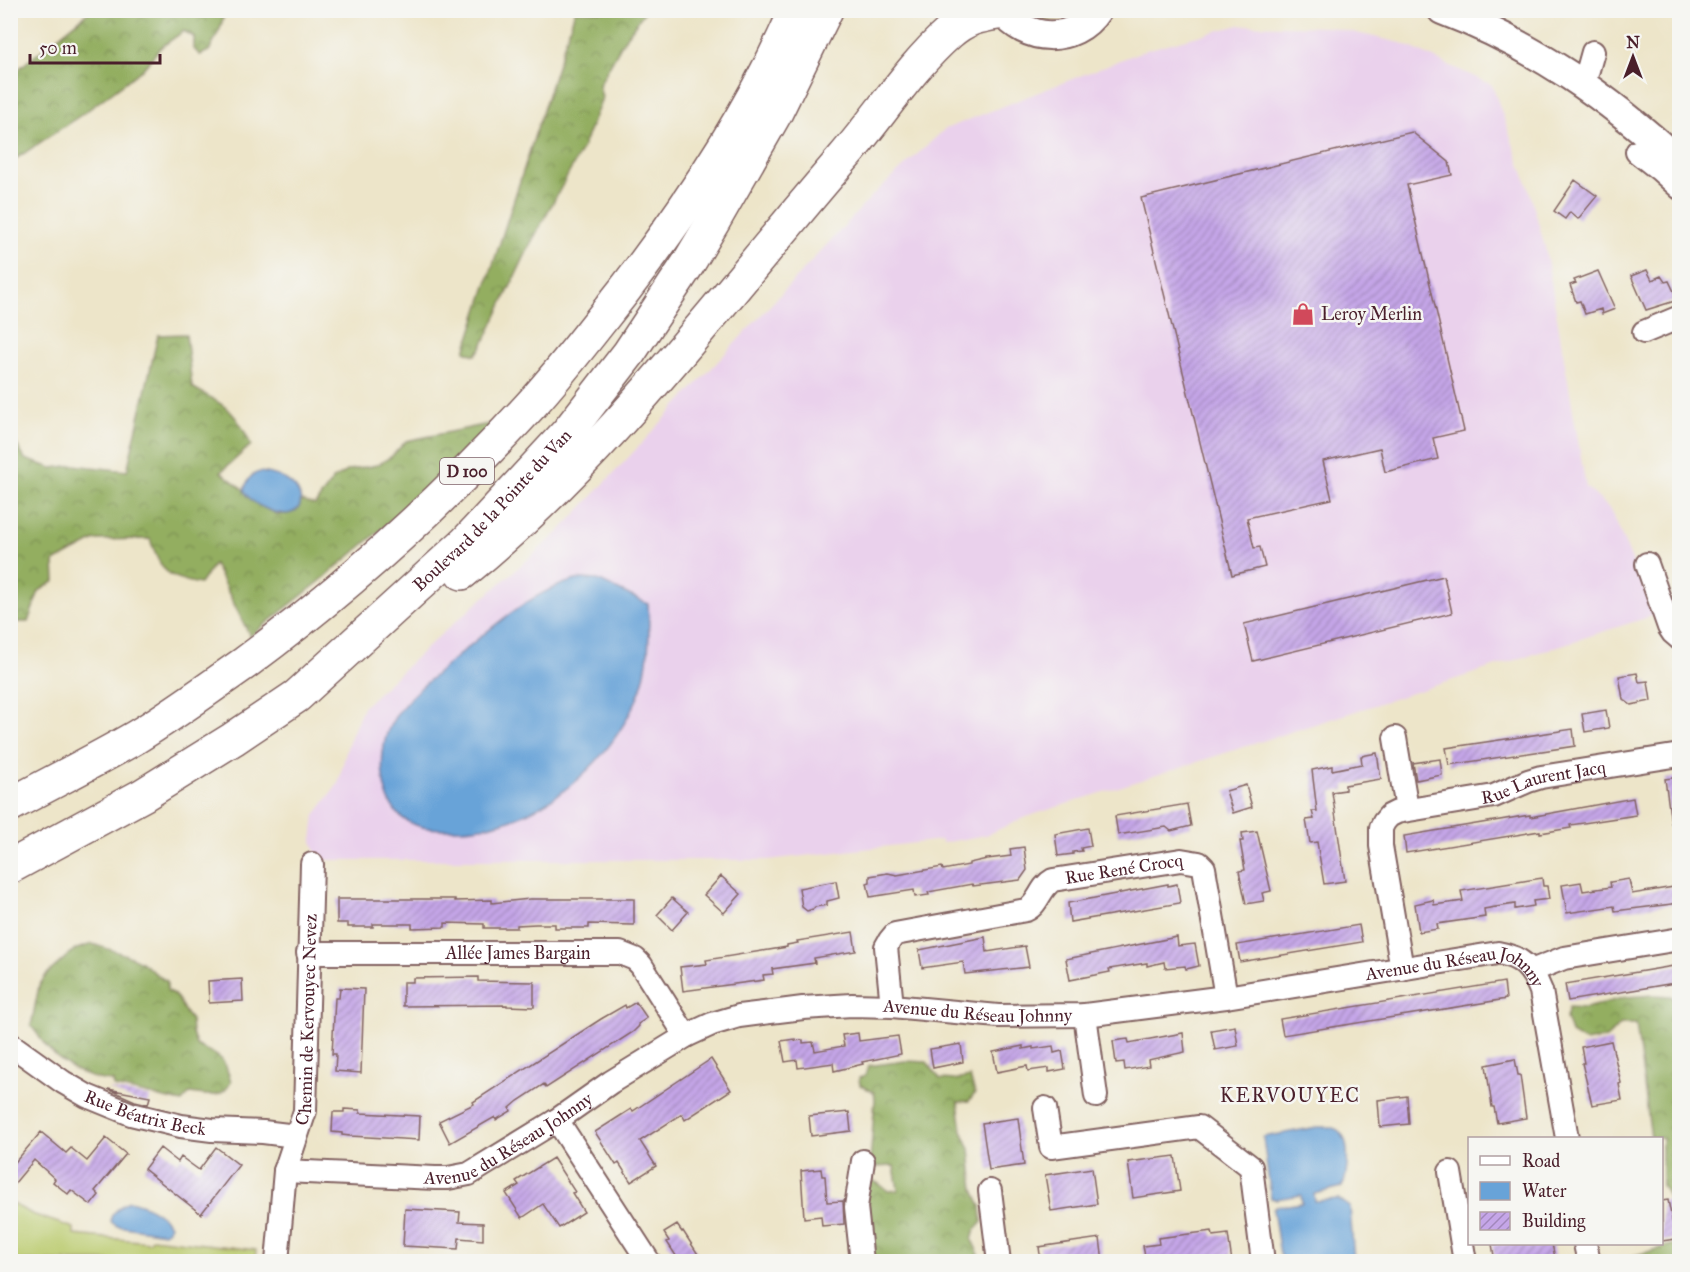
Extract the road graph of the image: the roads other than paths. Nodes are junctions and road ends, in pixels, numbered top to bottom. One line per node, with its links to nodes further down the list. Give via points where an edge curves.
1 (796, 10): 18 (highway, D 100, via 762,81 674,223 537,398 432,507 328,599 209,689 137,736)
2 (826, 10): 15 (highway, Boulevard de la Pointe du Van / D 100, via 776,112 698,247 600,391 554,448 466,542)
3 (1097, 10): 5 (main road, via 1082,27 1053,36 1024,30)
4 (1442, 10): 7 (main road, via 1511,41)
5 (1002, 11): 15 (highway, via 966,19 930,50 659,378 561,485 430,598)
6 (1593, 52): 7 (street)
7 (1584, 84): 9 (main road)
8 (1637, 152): 10 (street)
9 (1680, 163)
10 (1680, 188)
11 (1680, 317): 12 (street)
12 (1644, 332)
13 (1647, 564): 14 (street, via 1669,627)
14 (1680, 639)
15 (297, 696): 21 (highway, Boulevard de la Pointe du Van / D 100, via 143,795)
16 (1395, 738): 19 (street)
17 (1680, 755): 19 (street, Rue Laurent Jacq, via 1541,777 1494,796)
18 (10, 805)
19 (1407, 809): 24 (street, Rue Laurent Jacq, via 1389,816 1380,836)
20 (312, 864): 23 (street, Chemin de Kervouyec Nevez)
21 (10, 867)
22 (1680, 939): 25 (street, via 1564,958)
23 (308, 952): 29 (street, Allée James Bargain, via 620,952 641,965); 34 (street, Chemin de Kervouyec Nevez, via 304,1111)
24 (1402, 969): 25 (street, Avenue du Réseau Johnny, via 1498,952 1518,958); 26 (street, Avenue du Réseau Johnny)
25 (1532, 970): 35 (street, Avenue du Réseau Johnny, via 1541,991)
26 (1226, 997): 27 (street, Rue René Crocq, via 1204,868 1199,863 1181,860 1053,880 1030,908 896,934 886,947); 28 (street, Avenue du Réseau Johnny)
27 (892, 1006): 28 (street, Avenue du Réseau Johnny, via 998,1016); 29 (street, Avenue du Réseau Johnny, via 837,1005 756,1013 723,1020)
28 (1084, 1015): 31 (street)
29 (686, 1036): 33 (street, Avenue du Réseau Johnny)
30 (10, 1044): 34 (street, Rue Béatrix Beck, via 69,1086 131,1114 212,1130)
31 (1096, 1096)
32 (1045, 1108): 45 (street, via 1051,1146 1199,1127 1251,1167)
33 (557, 1120): 37 (street, Avenue du Réseau Johnny, via 461,1176); 42 (street)
34 (296, 1136): 37 (street, Chemin de Kervouyec Nevez)
35 (1567, 1137)
36 (863, 1161): 43 (street, via 856,1207)
37 (285, 1171): 41 (street, Chemin de Kervouyec Nevez)
38 (1450, 1172): 46 (street)
39 (990, 1191): 44 (street)
40 (1585, 1245): 47 (street)
41 (277, 1262)
42 (649, 1262)
43 (862, 1262)
44 (999, 1262)
45 (1263, 1262)
46 (1465, 1262)
47 (1589, 1262)

